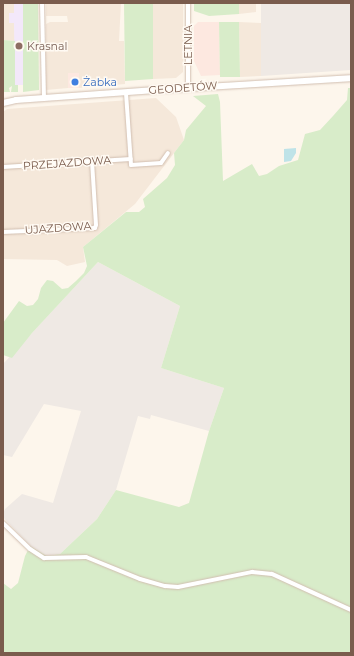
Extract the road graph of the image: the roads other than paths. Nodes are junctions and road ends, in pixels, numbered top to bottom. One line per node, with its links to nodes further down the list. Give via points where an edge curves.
1 (42, 3): 7 (street)
2 (188, 3): 4 (street, LETNIA)
3 (351, 78): 4 (main road, GEODETÓW)
4 (188, 88): 5 (main road, GEODETÓW)
5 (126, 93): 7 (main road, GEODETÓW); 11 (street)
6 (3, 98): 8 (main road, GEODETÓW)
7 (44, 98): 8 (main road, GEODETÓW)
8 (16, 100): 9 (main road, GEODETÓW)
9 (3, 103)
10 (168, 153): 11 (street, via 161,163 131,165)
11 (131, 159): 12 (street, PRZEJAZDOWA)
12 (92, 161): 13 (street, PRZEJAZDOWA); 14 (street, UJAZDOWA, via 95,228)
13 (3, 167)
14 (3, 232)
15 (3, 523): 16 (street, via 30,549 44,558 86,557 140,579 178,587 252,572 272,574)
16 (351, 610)

